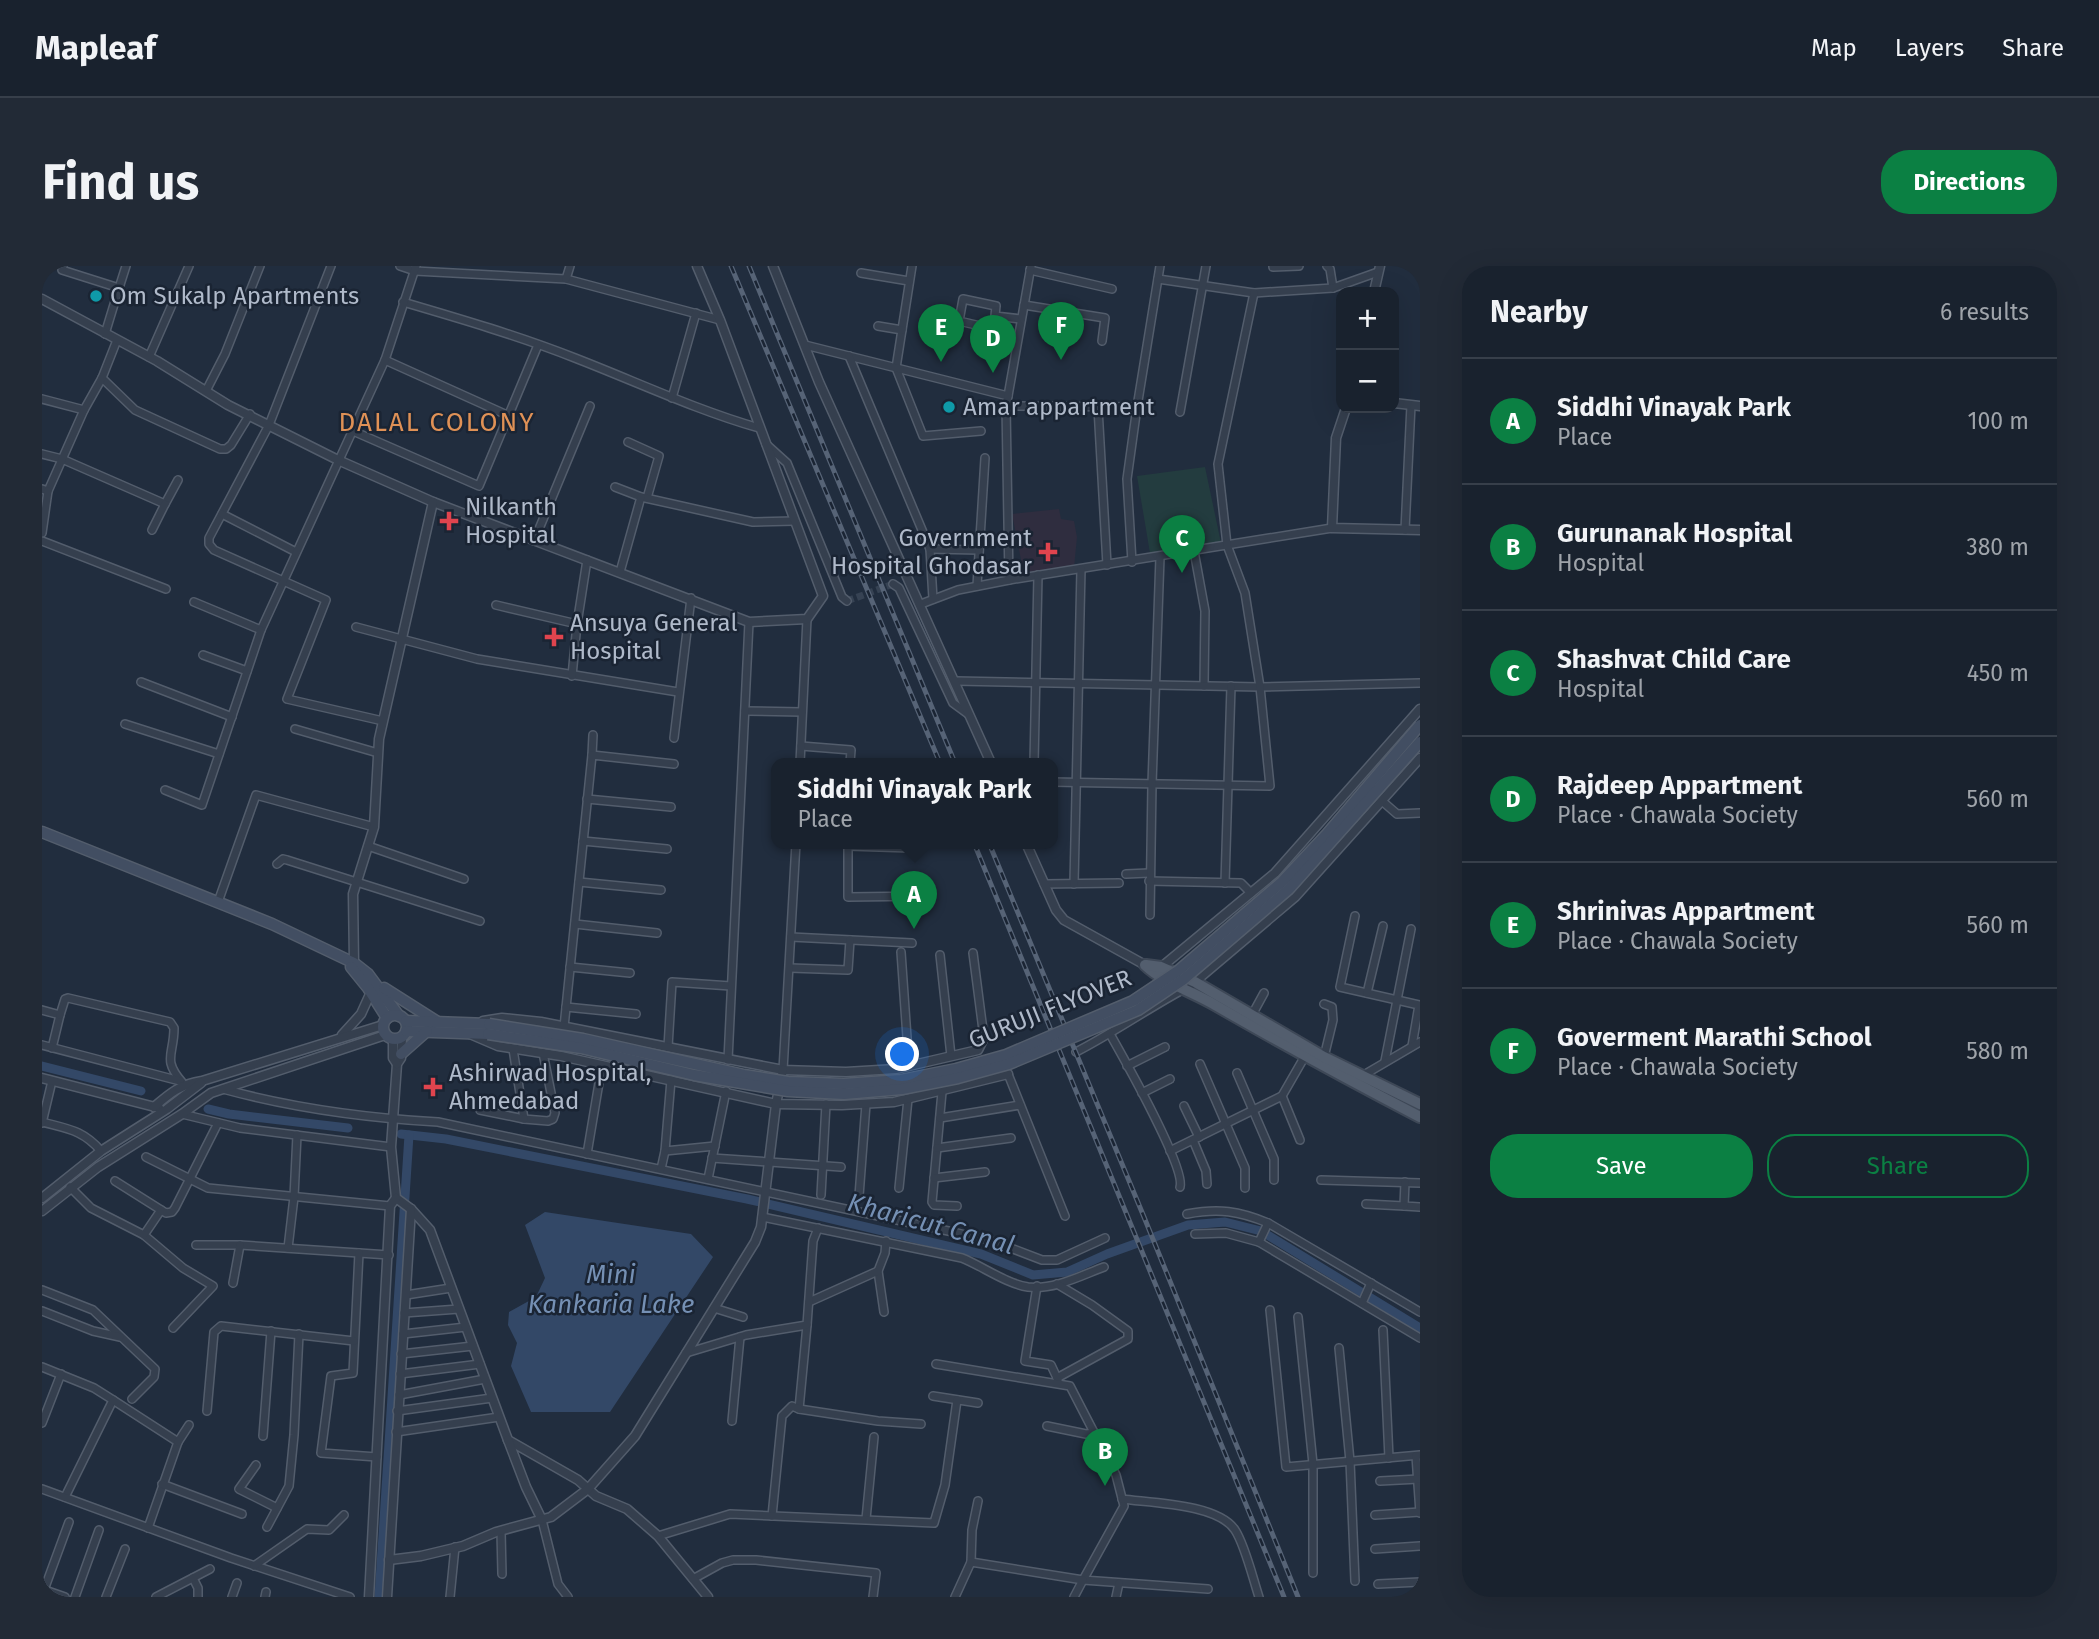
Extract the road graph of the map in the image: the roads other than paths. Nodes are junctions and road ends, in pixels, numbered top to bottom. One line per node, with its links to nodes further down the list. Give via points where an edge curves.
1 (63, 266): 27 (street, via 62,270)
2 (127, 266): 27 (street)
3 (189, 266): 46 (street)
4 (260, 266): 50 (street)
5 (331, 266): 64 (street)
6 (401, 266): 18 (street)
7 (504, 266): 21 (street)
8 (570, 266): 22 (street)
9 (697, 266): 37 (street)
10 (773, 266): 44 (street)
11 (912, 266): 24 (street)
12 (1160, 266): 23 (street)
13 (1206, 266): 25 (street)
14 (1299, 266): 16 (street)
15 (1327, 266): 28 (street)
16 (1273, 267)
17 (1030, 268): 29 (street); 33 (street)
18 (416, 269): 21 (street); 32 (street)
19 (1379, 269): 26 (street); 28 (street)
20 (861, 273): 24 (street)
21 (502, 276): 22 (street)
22 (566, 279): 34 (street)
23 (1158, 279): 25 (street); 57 (street)
24 (909, 281): 39 (street)
25 (1202, 286): 30 (street); 60 (street)
26 (1375, 287)
27 (119, 288): 40 (street)
28 (1333, 288): 30 (street)
29 (1112, 289)
30 (1254, 293): 89 (street, via 1218,464)
31 (42, 299): 40 (street)
32 (403, 302): 43 (street); 47 (street)
33 (1024, 305): 36 (street); 42 (street, via 1105,317)
34 (695, 313): 37 (street); 52 (street)
35 (995, 316): 35 (street, via 993,329 958,321 963,299 996,306); 36 (street)
36 (1021, 319): 51 (street)
37 (720, 320): 65 (street)
38 (878, 326): 39 (street)
39 (902, 330): 48 (street)
40 (105, 334): 41 (street)
41 (117, 340): 46 (street); 49 (street)
42 (1102, 341)
43 (538, 345): 52 (street); 63 (street)
44 (805, 345): 45 (street); 110 (street)
45 (849, 356): 48 (street); 90 (street)
46 (149, 357): 50 (street)
47 (385, 360): 63 (street); 67 (street)
48 (896, 368): 51 (street); 66 (street, via 923,436)
49 (102, 378): 59 (street); 62 (street, via 135,410 220,449 232,445)
50 (206, 391): 62 (street)
51 (1008, 396): 56 (street)
52 (672, 398): 65 (street)
53 (42, 399): 59 (street)
54 (1416, 405): 84 (street)
55 (590, 406): 88 (street)
56 (1006, 406): 58 (street); 101 (street)
57 (1137, 407): 58 (street); 96 (street, via 1127,479)
58 (1098, 408): 97 (street)
59 (84, 410): 72 (street)
60 (1180, 412)
61 (1344, 413): 82 (street, via 1336,438)
62 (250, 414): 64 (street)
63 (507, 415): 67 (street, via 479,486)
64 (269, 425): 73 (street); 80 (street)
65 (760, 428): 69 (street)
66 (981, 430)
67 (353, 431): 73 (street)
68 (628, 442): 77 (street, via 660,456)
69 (766, 444): 81 (street); 108 (street, via 787,463)
70 (42, 454): 72 (street)
71 (985, 458): 91 (street)
72 (62, 459): 76 (street); 79 (street)
73 (338, 460): 78 (street); 93 (street)
74 (178, 480): 79 (street)
75 (615, 487): 77 (street)
76 (45, 490): 86 (street)
77 (644, 497): 81 (street, via 753,522); 99 (street)
78 (433, 502): 88 (street); 117 (street)
79 (165, 504): 83 (street)
80 (222, 513): 93 (street); 102 (street, via 209,538 214,550)
81 (794, 522): 112 (street, via 823,596)
82 (1332, 528): 84 (street); 89 (street)
83 (152, 530)
84 (1405, 530): 85 (street)
85 (1420, 530)
86 (42, 533)
87 (42, 541): 105 (street)
88 (534, 541): 95 (street)
89 (1227, 545): 92 (street); 129 (street, via 1245,593)
90 (929, 549): 91 (street); 107 (street)
91 (979, 550): 104 (street)
92 (1194, 551): 94 (street); 127 (street, via 1205,611)
93 (296, 552): 102 (street)
94 (1160, 557): 96 (street); 126 (street)
95 (587, 560): 99 (street); 114 (street)
96 (1132, 562): 97 (street)
97 (1107, 565): 98 (street)
98 (1081, 569): 100 (street); 124 (street)
99 (620, 572): 106 (street)
100 (1038, 575): 101 (street); 123 (street)
101 (1009, 580): 104 (street)
102 (283, 581): 116 (street); 136 (street, via 326,600 287,699)
103 (893, 584): 134 (street, via 899,588 953,703)
104 (977, 586): 107 (street)
105 (166, 589)
106 (691, 598): 113 (street); 130 (street)
107 (933, 599): 110 (street)
108 (847, 601)
109 (194, 602): 116 (street)
110 (921, 604): 121 (street)
111 (496, 605): 114 (street)
112 (807, 619): 113 (street); 133 (street)
113 (749, 622): 132 (street)
114 (577, 624): 120 (street)
115 (356, 627): 117 (street)
116 (261, 630): 119 (street)
117 (402, 640): 120 (street); 136 (street)
118 (203, 655): 119 (street)
119 (247, 671): 135 (street)
120 (572, 676): 130 (street)
121 (956, 681): 123 (street); 134 (street)
122 (141, 682): 135 (street)
123 (1036, 682): 124 (street); 150 (street)
124 (1079, 683): 126 (street); 154 (street)
125 (1420, 683): 129 (street)
126 (1157, 685): 127 (street); 155 (street)
127 (1204, 686): 128 (street)
128 (1231, 686): 129 (street); 156 (street)
129 (1260, 687): 156 (street, via 1270,786)
130 (678, 692): 141 (street)
131 (1420, 709): 181 (street, via 1275,873)
132 (745, 711): 133 (street); 204 (street)
133 (802, 712): 143 (street)
134 (971, 716): 149 (street)
135 (232, 717): 145 (street)
136 (383, 721): 144 (street)
137 (125, 724): 145 (street)
138 (1420, 725): 221 (main road, GURUJI FLYOVER, bridge, via 1282,882 1178,971 1133,1001 1006,1055 901,1080 789,1082 583,1039)
139 (295, 729): 144 (street)
140 (593, 735): 146 (street)
141 (674, 738)
142 (1420, 742): 221 (main road, GURUJI FLYOVER, bridge, via 1289,889 1184,979 1138,1010 1009,1063 902,1089 844,1094 788,1091)
143 (801, 746): 147 (street); 148 (street, via 851,750)
144 (378, 753): 162 (street)
145 (219, 754): 157 (street, via 202,805)
146 (592, 755): 152 (street); 158 (street)
147 (800, 758)
148 (850, 758)
149 (989, 758)
150 (1034, 758)
151 (1420, 758): 159 (street)
152 (674, 764)
153 (1058, 782): 154 (street)
154 (1075, 783): 155 (street); 179 (street)
155 (1152, 784): 156 (street); 172 (street)
156 (1228, 786): 177 (street)
157 (165, 790)
158 (587, 799): 160 (street); 164 (street)
159 (1381, 801): 161 (street, via 1397,814); 203 (street, via 1295,897)
160 (671, 807)
161 (1420, 813)
162 (374, 827): 165 (street); 183 (street, via 256,795)
163 (42, 835): 183 (main road); 205 (main road, via 271,928 354,969)
164 (583, 841): 166 (street); 174 (street)
165 (368, 846): 173 (street); 175 (street)
166 (667, 849)
167 (796, 849): 191 (street)
168 (848, 849): 182 (street, via 848,897)
169 (1029, 849): 178 (street)
170 (277, 863): 175 (street, via 283,859)
171 (1126, 874): 172 (street)
172 (1149, 877): 177 (street); 184 (street)
173 (464, 879)
174 (579, 882): 180 (street); 187 (street)
175 (357, 883): 186 (street); 197 (street, via 353,894)
176 (1119, 883): 179 (street)
177 (1225, 883): 181 (street, via 1241,883)
178 (1044, 884): 179 (street); 198 (street, via 1064,920)
179 (1074, 884)
180 (661, 890)
181 (1251, 893): 201 (street)
182 (930, 896)
183 (218, 902): 197 (main road)
184 (1150, 915)
185 (1355, 916): 208 (street, via 1340,987)
186 (480, 921)
187 (575, 924): 190 (street); 199 (street)
188 (1383, 926): 208 (street)
189 (1411, 929): 209 (street)
190 (657, 933)
191 (791, 937): 192 (street); 200 (street)
192 (850, 940): 193 (street); 200 (street, via 848,970)
193 (912, 943)
194 (901, 952): 243 (street)
195 (973, 953): 225 (street)
196 (940, 956): 235 (street)
197 (354, 962): 205 (main road)
198 (1145, 965): 201 (main road)
199 (570, 967): 202 (street); 212 (street)
200 (790, 968): 245 (street)
201 (1158, 970): 203 (main road); 206 (main road)
202 (630, 973)
203 (1195, 982): 206 (street); 216 (main road)
204 (731, 986): 228 (street, via 672,982); 238 (street)
205 (373, 987): 217 (main road); 219 (main road); 224 (street, via 361,1014)
206 (1185, 988): 223 (street); 236 (main road)
207 (1264, 993): 216 (street)
208 (1367, 993): 209 (street)
209 (1397, 1000): 211 (street); 239 (street)
210 (1324, 1004): 237 (street, via 1332,1007 1333,1020)
211 (1420, 1004): 226 (street)
212 (566, 1007): 214 (street); 218 (street)
213 (42, 1010): 215 (street)
214 (636, 1014)
215 (60, 1015): 230 (street); 254 (street, via 68,998 170,1022 174,1028 172,1070)
216 (1252, 1015): 237 (main road)
217 (439, 1022): 219 (main road); 220 (main road)
218 (564, 1027): 220 (street, via 502,1018); 228 (street)
219 (395, 1028): 222 (main road); 224 (street); 234 (street); 240 (street, via 393,1058); 255 (street)
220 (466, 1028): 221 (main road, GURUJI FLYOVER); 222 (main road); 231 (street)
221 (488, 1029)
222 (427, 1031): 234 (main road)
223 (1110, 1034): 232 (street); 244 (street)
224 (340, 1038): 253 (street)
225 (984, 1038): 235 (street, via 978,1050)
226 (1416, 1044): 239 (street)
227 (42, 1045): 230 (street)
228 (668, 1047): 238 (street)
229 (1165, 1047): 244 (street)
230 (52, 1048): 254 (street)
231 (513, 1049): 233 (street); 275 (street)
232 (1076, 1052)
233 (543, 1053): 242 (street); 275 (street, via 555,1113 548,1121)
234 (401, 1054): 240 (street)
235 (951, 1056): 243 (street)
236 (1304, 1056): 259 (street); 272 (main road)
237 (1324, 1057): 248 (main road)
238 (728, 1060): 245 (street)
239 (1385, 1061): 248 (street)
240 (397, 1064): 274 (street)
241 (1200, 1064): 278 (street)
242 (602, 1065): 251 (street); 289 (street)
243 (909, 1066): 245 (street, via 846,1072)
244 (1127, 1066): 258 (street)
245 (783, 1070): 261 (street)
246 (1237, 1073): 270 (street)
247 (1008, 1074): 257 (street); 265 (street)
248 (1362, 1076): 264 (main road)
249 (42, 1079): 252 (street)
250 (1170, 1079): 258 (street)
251 (671, 1080): 256 (street); 287 (street)
252 (52, 1081): 267 (street); 276 (street)
253 (202, 1082): 254 (street); 255 (street); 268 (street)
254 (185, 1083): 267 (street)
255 (221, 1089): 271 (street); 274 (street, via 268,1101)
256 (726, 1091): 261 (street); 283 (street)
257 (942, 1092): 260 (street); 273 (street)
258 (1142, 1093): 288 (street)
259 (1282, 1096): 270 (street); 282 (street)
260 (908, 1099): 263 (street); 308 (street)
261 (776, 1104): 262 (street); 292 (street)
262 (826, 1104): 263 (street); 293 (street)
263 (866, 1104): 312 (street)
264 (1420, 1104)
265 (1020, 1105): 273 (street); 326 (street)
266 (1184, 1106): 281 (street)
267 (154, 1107): 268 (street)
268 (167, 1110): 271 (street); 286 (street)
269 (480, 1110): 275 (street)
270 (1254, 1110): 278 (street); 300 (street, via 1274,1159)
271 (182, 1114): 277 (street); 307 (street)
272 (1420, 1116)
273 (940, 1118): 285 (street)
274 (392, 1119): 284 (street); 289 (street, via 438,1122)
275 (524, 1119)
276 (42, 1123): 286 (street, via 80,1132)
277 (218, 1123): 279 (street); 298 (street)
278 (1226, 1124): 281 (street); 309 (street, via 1245,1168)
279 (297, 1135): 284 (street); 313 (street)
280 (1011, 1138): 285 (street)
281 (1196, 1139): 288 (street); 305 (street)
282 (1300, 1140)
283 (715, 1146): 287 (street); 291 (street)
284 (391, 1147): 315 (street)
285 (937, 1149): 297 (street)
286 (101, 1151): 314 (street)
287 (666, 1151): 295 (street)
288 (1170, 1152): 306 (street)
289 (587, 1154): 295 (street)
290 (146, 1157): 298 (street)
291 (712, 1158): 292 (street); 299 (street)
292 (769, 1163): 293 (street); 310 (street)
293 (823, 1167): 294 (street); 311 (street)
294 (841, 1167)
295 (661, 1169): 299 (street)
296 (985, 1172): 297 (street)
297 (934, 1178): 318 (street, via 934,1205)
298 (189, 1179): 313 (street, via 208,1188); 322 (street, via 172,1212)
299 (708, 1179): 310 (street)
300 (1274, 1180)
301 (1321, 1180): 303 (street)
302 (115, 1181): 322 (street)
303 (1405, 1182): 304 (street); 319 (street)
304 (1420, 1182)
305 (1207, 1184)
306 (1181, 1187)
307 (70, 1188): 323 (street); 330 (street, via 91,1208)
308 (899, 1188)
309 (1245, 1188)
310 (766, 1194): 325 (street); 331 (street, via 995,1242 1042,1260 1057,1259)
311 (821, 1195)
312 (859, 1196)
313 (295, 1197): 317 (street); 336 (street)
314 (42, 1198)
315 (396, 1198): 317 (street); 321 (street)
316 (1366, 1205): 319 (street)
317 (390, 1206): 338 (street)
318 (957, 1206)
319 (1404, 1206): 320 (street)
320 (1420, 1207)
321 (410, 1209): 345 (street, via 430,1230); 347 (street)
322 (161, 1210): 330 (street)
323 (42, 1211)
324 (1188, 1213): 327 (street, via 1211,1209 1244,1213)
325 (762, 1215): 328 (street); 350 (street, via 755,1242)
326 (1065, 1216)
327 (1268, 1224): 333 (street); 342 (street)
328 (818, 1228): 332 (street); 348 (street)
329 (1195, 1234): 333 (street, via 1226,1233)
330 (144, 1235): 361 (street, via 213,1286)
331 (1105, 1238)
332 (886, 1241): 340 (street); 344 (street, via 962,1258 1009,1280)
333 (1259, 1241): 349 (street)
334 (195, 1245): 335 (street)
335 (240, 1245): 336 (street); 341 (street)
336 (288, 1248): 337 (street)
337 (359, 1253): 338 (street); 369 (street)
338 (389, 1255): 404 (street)
339 (1104, 1268): 343 (street)
340 (878, 1271): 348 (street); 354 (street)
341 (233, 1283)
342 (1371, 1283): 349 (street); 355 (street)
343 (1057, 1284): 344 (street); 380 (street, via 1128,1331 1128,1339)
344 (1037, 1286): 380 (street, via 1025,1361 1051,1365)
345 (451, 1289): 347 (street); 351 (street)
346 (42, 1290): 366 (street, via 93,1310)
347 (406, 1295): 356 (street)
348 (809, 1302): 359 (street)
349 (1362, 1303): 368 (street)
350 (714, 1308): 357 (street); 372 (street)
351 (459, 1309): 356 (street); 360 (street)
352 (1270, 1310): 407 (street, via 1286,1466)
353 (42, 1311): 366 (street)
354 (884, 1312)
355 (1420, 1312)
356 (404, 1313): 365 (street)
357 (743, 1317)
358 (1298, 1317): 407 (street)
359 (807, 1325): 367 (street); 388 (street)
360 (466, 1327): 365 (street); 370 (street)
361 (173, 1328)
362 (1383, 1330): 405 (street)
363 (271, 1331): 364 (street); 389 (street, via 217,1328); 399 (street)
364 (299, 1334): 369 (street); 417 (street, via 289,1486)
365 (403, 1334): 373 (street)
366 (121, 1337): 384 (street, via 155,1369 154,1377)
367 (740, 1337): 372 (street); 392 (street)
368 (1420, 1339)
369 (354, 1341): 404 (street, via 353,1373 331,1376 321,1453)
370 (473, 1346): 373 (street); 374 (street)
371 (1339, 1348): 406 (street)
372 (686, 1353): 413 (street, via 635,1436)
373 (401, 1354): 378 (street)
374 (480, 1364): 378 (street); 379 (street)
375 (936, 1364): 380 (street)
376 (42, 1367): 377 (street)
377 (61, 1374): 386 (street); 393 (street)
378 (400, 1374): 381 (street)
379 (485, 1379): 381 (street); 383 (street)
380 (1058, 1381): 398 (street, via 1070,1386)
381 (399, 1395): 390 (street)
382 (933, 1396): 385 (street)
383 (492, 1398): 390 (street); 391 (street)
384 (131, 1399)
385 (957, 1399): 387 (street); 423 (street, via 945,1485 934,1523)
386 (113, 1400): 402 (street); 414 (street)
387 (978, 1403)
388 (799, 1409): 394 (street); 422 (street, via 792,1406 782,1416)
389 (207, 1411)
390 (397, 1412): 397 (street)
391 (499, 1417): 397 (street); 401 (street)
392 (732, 1420)
393 (42, 1423)
394 (921, 1424)
395 (189, 1425): 402 (street)
396 (1047, 1426): 398 (street)
397 (396, 1432): 435 (street)
398 (1094, 1433): 415 (street, via 1116,1475)
399 (263, 1436)
400 (874, 1437): 423 (street)
401 (508, 1440): 413 (street); 424 (street)
402 (178, 1442): 411 (street)
403 (1418, 1456): 405 (street); 409 (street)
404 (377, 1457): 459 (street)
405 (1389, 1458): 406 (street)
406 (1350, 1461): 407 (street); 444 (street)
407 (1313, 1464): 439 (street)
408 (256, 1465): 417 (street, via 239,1489)
409 (1419, 1479): 410 (street); 418 (street)
410 (1380, 1481)
411 (162, 1484): 419 (street); 427 (street)
412 (42, 1489): 414 (street)
413 (588, 1489): 424 (street); 430 (street, via 627,1509)
414 (65, 1497): 427 (street)
415 (1122, 1499): 443 (street, via 1124,1506); 469 (street, via 1200,1511 1226,1520 1236,1532)
416 (978, 1501): 436 (street)
417 (277, 1508): 426 (street)
418 (1420, 1513): 421 (street)
419 (242, 1514)
420 (344, 1515): 437 (street, via 329,1530 307,1529)
421 (1375, 1515)
422 (772, 1516): 423 (street); 430 (street, via 730,1514)
423 (866, 1519)
424 (542, 1520): 429 (street); 448 (street)
425 (69, 1522): 450 (street)
426 (267, 1527)
427 (148, 1528): 437 (street)
428 (99, 1530): 453 (street)
429 (500, 1531): 432 (street); 440 (street)
430 (658, 1536): 442 (street)
431 (1420, 1546): 434 (street)
432 (455, 1548): 435 (street); 461 (street)
433 (125, 1549): 454 (street)
434 (1375, 1549)
435 (388, 1560): 460 (street)
436 (971, 1562): 443 (street); 466 (street)
437 (254, 1566): 458 (street)
438 (210, 1569): 441 (street)
439 (1313, 1573)
440 (502, 1574)
441 (193, 1578): 455 (street); 456 (street)
442 (693, 1579): 464 (street); 465 (street, via 722,1563 756,1560 876,1573)
443 (1083, 1580): 447 (street); 467 (street)
444 (1355, 1581)
445 (1420, 1582): 449 (street)
446 (237, 1583): 457 (street)
447 (1119, 1583): 451 (street); 468 (street)
448 (558, 1584): 462 (street); 463 (street)
449 (1378, 1584)
450 (43, 1589): 452 (street)
451 (1208, 1589)
452 (61, 1596)
453 (75, 1597)
454 (106, 1597)
455 (156, 1597)
456 (198, 1597)
457 (232, 1597)
458 (350, 1597)
459 (369, 1597)
460 (387, 1597)
461 (450, 1597)
462 (555, 1597)
463 (568, 1597)
464 (708, 1597)
465 (873, 1597)
466 (955, 1597)
467 (1074, 1597)
468 (1116, 1597)
469 (1259, 1597)

